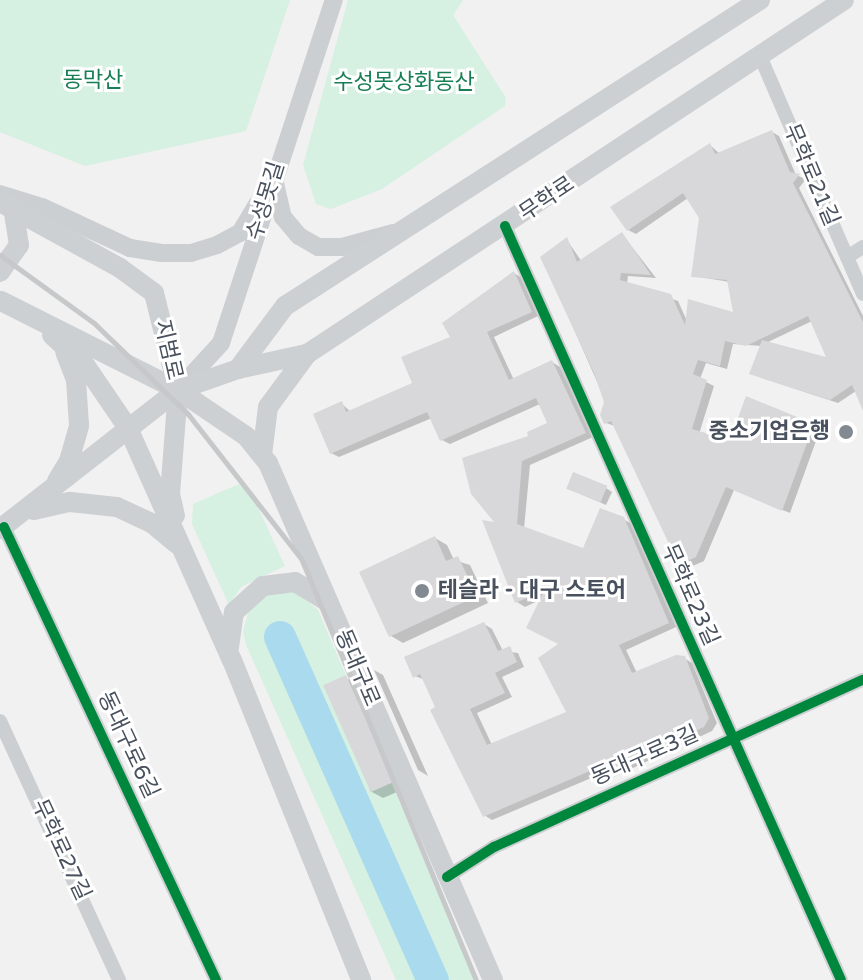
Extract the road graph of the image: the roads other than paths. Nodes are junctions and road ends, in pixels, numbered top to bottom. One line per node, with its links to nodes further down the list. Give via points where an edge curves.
1 (334, 0): 5 (street, 수성못길)
2 (760, 0): 8 (main road)
3 (844, 0): 4 (main road, 무학로)
4 (760, 56): 7 (main road, 무학로); 10 (street, 무학로21길)
5 (273, 176): 6 (street, via 240,233 191,253 130,248 42,207); 8 (street, via 283,217 299,236 318,247 342,247); 17 (street, 수성못길, via 221,343)
6 (4, 201): 11 (main road, via 19,245); 17 (main road, 지범로, via 154,293)
7 (505, 226): 15 (main road, 무학로); 28 (street, 무학로23길)
8 (411, 228): 16 (main road, via 285,306)
9 (863, 247): 10 (street)
10 (847, 257): 12 (street, 무학로21길)
11 (0, 272)
12 (863, 294)
13 (0, 301): 14 (main road, 지범로); 17 (main road, 지범로)
14 (57, 338): 18 (main road, 지범로, via 85,365); 20 (main road, via 76,380 79,425 69,461)
15 (307, 354): 16 (main road, 무학로); 19 (main road, via 268,407)
16 (238, 369): 17 (main road, 무학로)
17 (178, 390): 18 (main road, 무학로); 19 (main road, 동대구로, via 246,436); 23 (main road, via 170,494)
18 (128, 428): 20 (main road, 무학로); 23 (main road, 지범로)
19 (262, 455): 24 (main road, 동대구로)
20 (49, 493): 21 (main road, 무학로)
21 (25, 512): 22 (main road, 무학로); 23 (main road, via 70,502 117,507 153,524)
22 (2, 528): 31 (street, 동대구로6길)
23 (183, 549): 25 (main road)
24 (328, 602): 25 (main road, via 295,582 256,589 231,619); 29 (main road, 동대구로)
25 (232, 660): 32 (main road)
26 (863, 680): 28 (street, 동대구로3길)
27 (0, 721): 30 (street, 무학로27길)
28 (732, 738): 29 (street, 동대구로3길, via 494,847); 34 (street, 무학로23길)
29 (447, 877): 33 (main road, 동대구로)
30 (119, 980)
31 (216, 980)
32 (361, 980)
33 (493, 980)
34 (841, 980)

